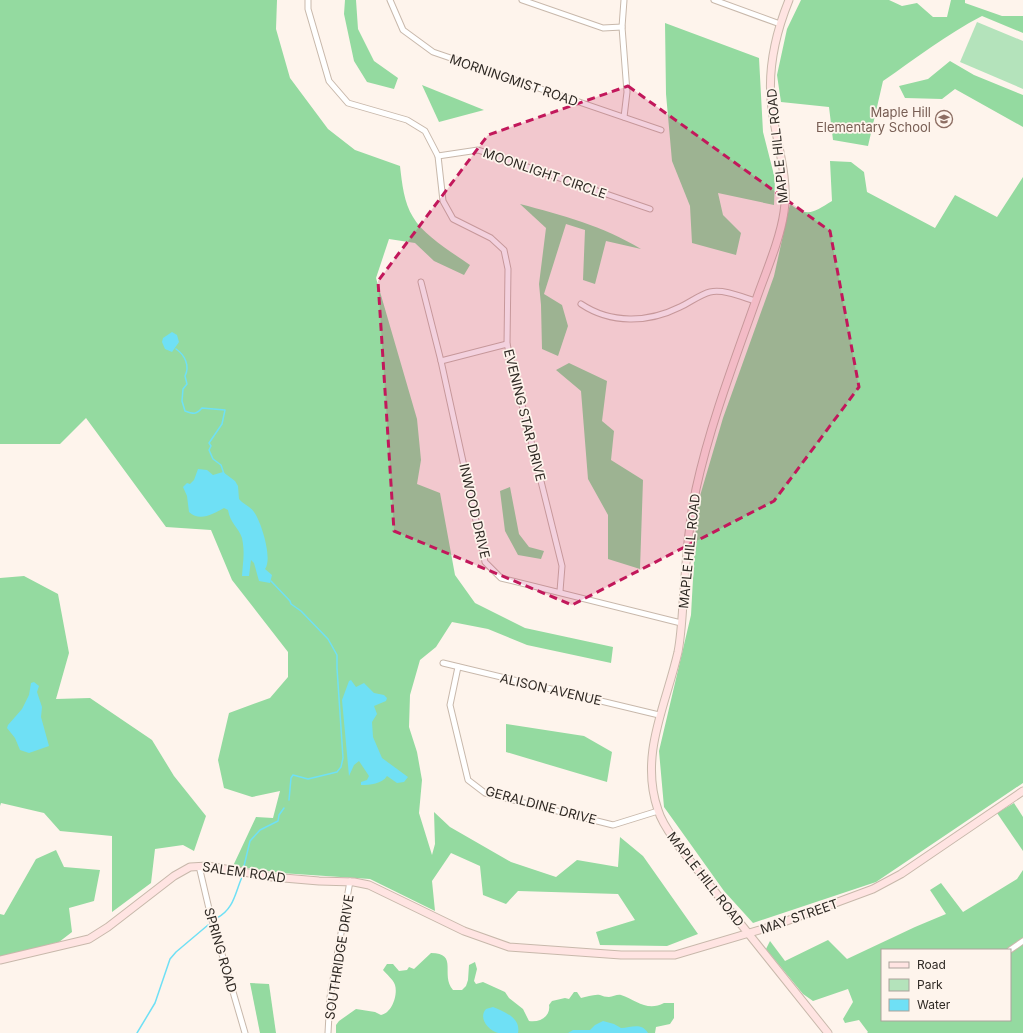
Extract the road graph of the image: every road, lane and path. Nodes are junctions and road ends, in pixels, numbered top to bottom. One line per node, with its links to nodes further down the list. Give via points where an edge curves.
1 (308, 0): 13 (street, EVENING STAR DRIVE, via 308,9 329,81 348,103 407,120 425,131)
2 (390, 0): 11 (street, MORNINGMIST ROAD, via 403,30 433,52)
3 (522, 0): 8 (street)
4 (544, 0): 8 (street)
5 (624, 0): 10 (street)
6 (714, 0): 9 (street)
7 (789, 0): 9 (street, MAPLE HILL ROAD)
8 (542, 7): 10 (street, via 603,28)
9 (780, 24): 16 (street, MAPLE HILL ROAD, via 774,48 771,96 784,182 784,213)
10 (622, 27): 11 (street, via 627,92)
11 (624, 117): 12 (street, MORNINGMIST ROAD)
12 (661, 130)
13 (438, 156): 14 (street, MOONLIGHT CIRCLE, via 478,150); 18 (street, EVENING STAR DRIVE, via 443,201 453,219 491,238 504,250 508,269)
14 (650, 209)
15 (420, 282): 19 (street, INWOOD DRIVE)
16 (755, 301): 17 (street, via 729,293 710,292 667,314 645,319 610,318); 21 (street, MAPLE HILL ROAD, via 723,395 696,490 688,538)
17 (581, 304)
18 (507, 344): 19 (street); 20 (street, EVENING STAR DRIVE, via 562,566)
19 (441, 361): 20 (street, INWOOD DRIVE, via 485,562 502,578)
20 (560, 591): 21 (street, INWOOD DRIVE)
21 (681, 623): 24 (street, MAPLE HILL ROAD, via 678,650)
22 (443, 663): 23 (street, ALISON AVENUE)
23 (458, 667): 24 (street, ALISON AVENUE); 26 (street, GERALDINE DRIVE, via 450,706 468,780 485,793 613,825)
24 (659, 715): 26 (street, MAPLE HILL ROAD, via 650,768)
25 (1023, 791): 30 (street, MAY STREET, via 889,881 798,918)
26 (658, 811): 30 (street, MAPLE HILL ROAD, via 680,848)
27 (199, 866): 28 (street, SALEM ROAD, via 278,877); 33 (street, SALEM ROAD, via 190,867 174,876 89,940); 34 (street, SPRING ROAD)
28 (350, 881): 29 (street, SALEM ROAD, via 377,888); 35 (street, SOUTHRIDGE DRIVE, via 330,997)
29 (455, 927): 30 (street, MAY STREET, via 509,947 652,956 681,954)
30 (748, 933): 36 (street, MAPLE HILL ROAD)
31 (1023, 941): 32 (street)
32 (1011, 949)
33 (0, 960)
34 (245, 1033)
35 (328, 1033)
36 (828, 1033)

